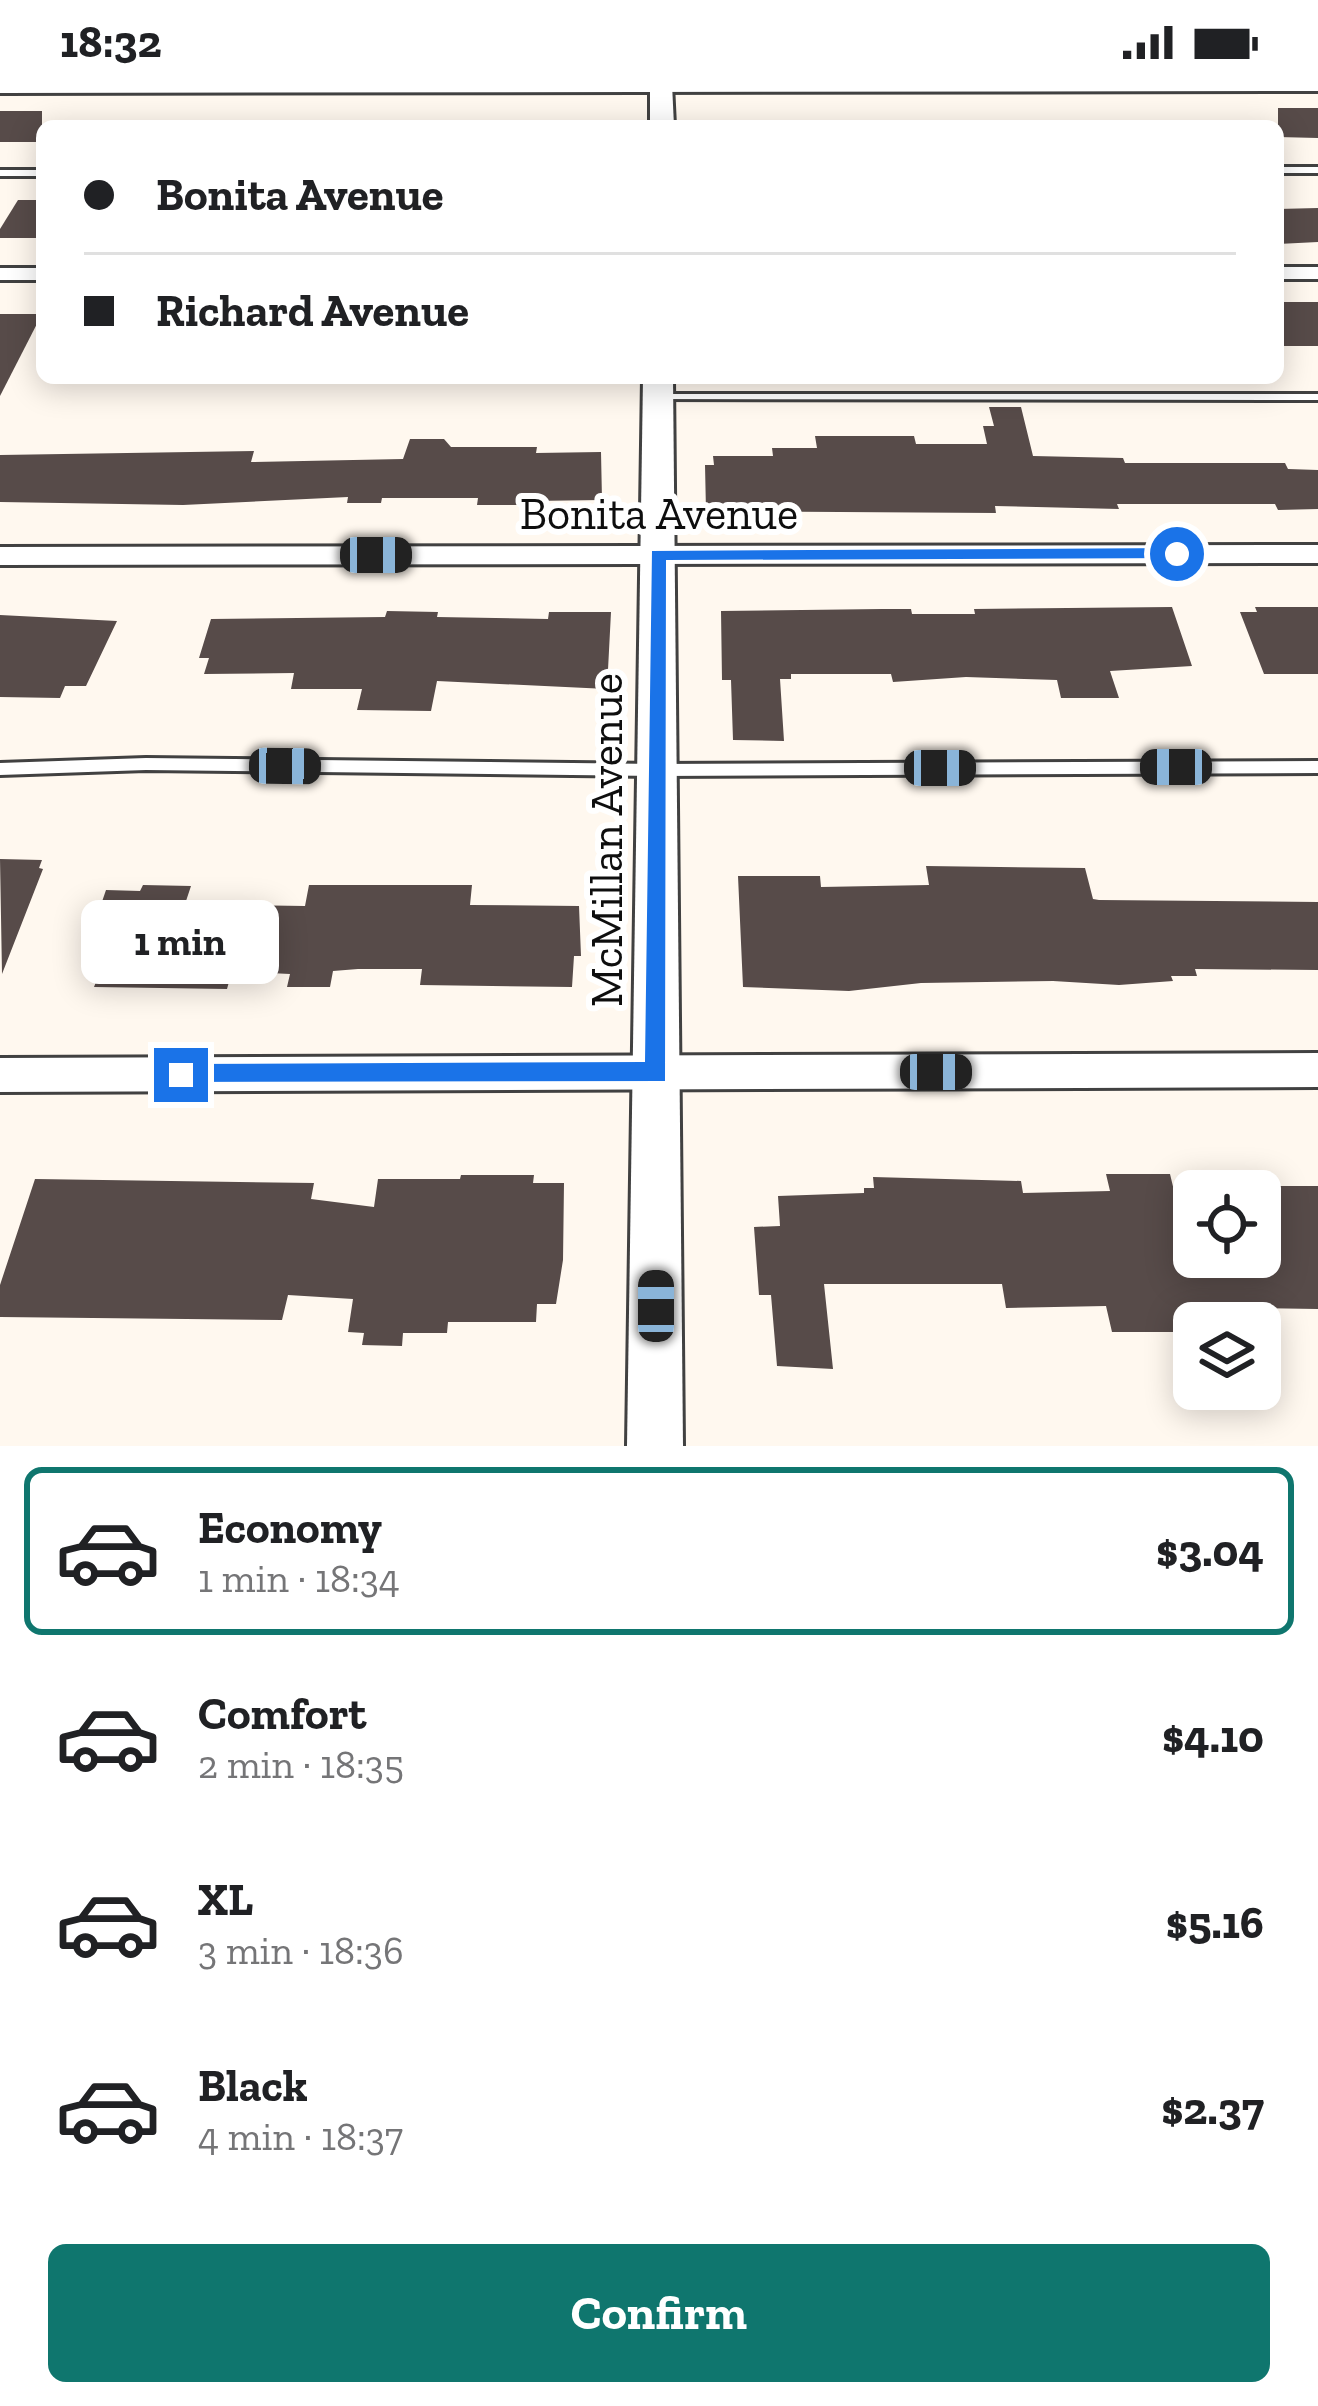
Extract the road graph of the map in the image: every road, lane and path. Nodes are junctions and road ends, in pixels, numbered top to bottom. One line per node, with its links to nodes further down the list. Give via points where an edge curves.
1 (661, 85): 2 (street); 3 (street); 5 (street)
2 (294, 86): 4 (street)
3 (1318, 86)
4 (0, 88)
5 (662, 120)
6 (1284, 170): 7 (lane)
7 (1318, 170)
8 (0, 173): 9 (lane)
9 (36, 173)
10 (1284, 273): 13 (street)
11 (0, 274): 12 (street)
12 (36, 274)
13 (1318, 274)
14 (658, 388): 15 (lane); 17 (street, McMillan Avenue)
15 (1318, 397)
16 (1318, 554): 17 (street, Bonita Avenue)
17 (658, 555): 18 (street, Bonita Avenue); 21 (street, McMillan Avenue)
18 (0, 556)
19 (1318, 767): 21 (lane)
20 (0, 769): 21 (lane)
21 (657, 770): 23 (street, McMillan Avenue)
22 (1318, 1070): 23 (street)
23 (656, 1073): 24 (street); 25 (street, McMillan Avenue)
24 (0, 1075)
25 (655, 1446)

